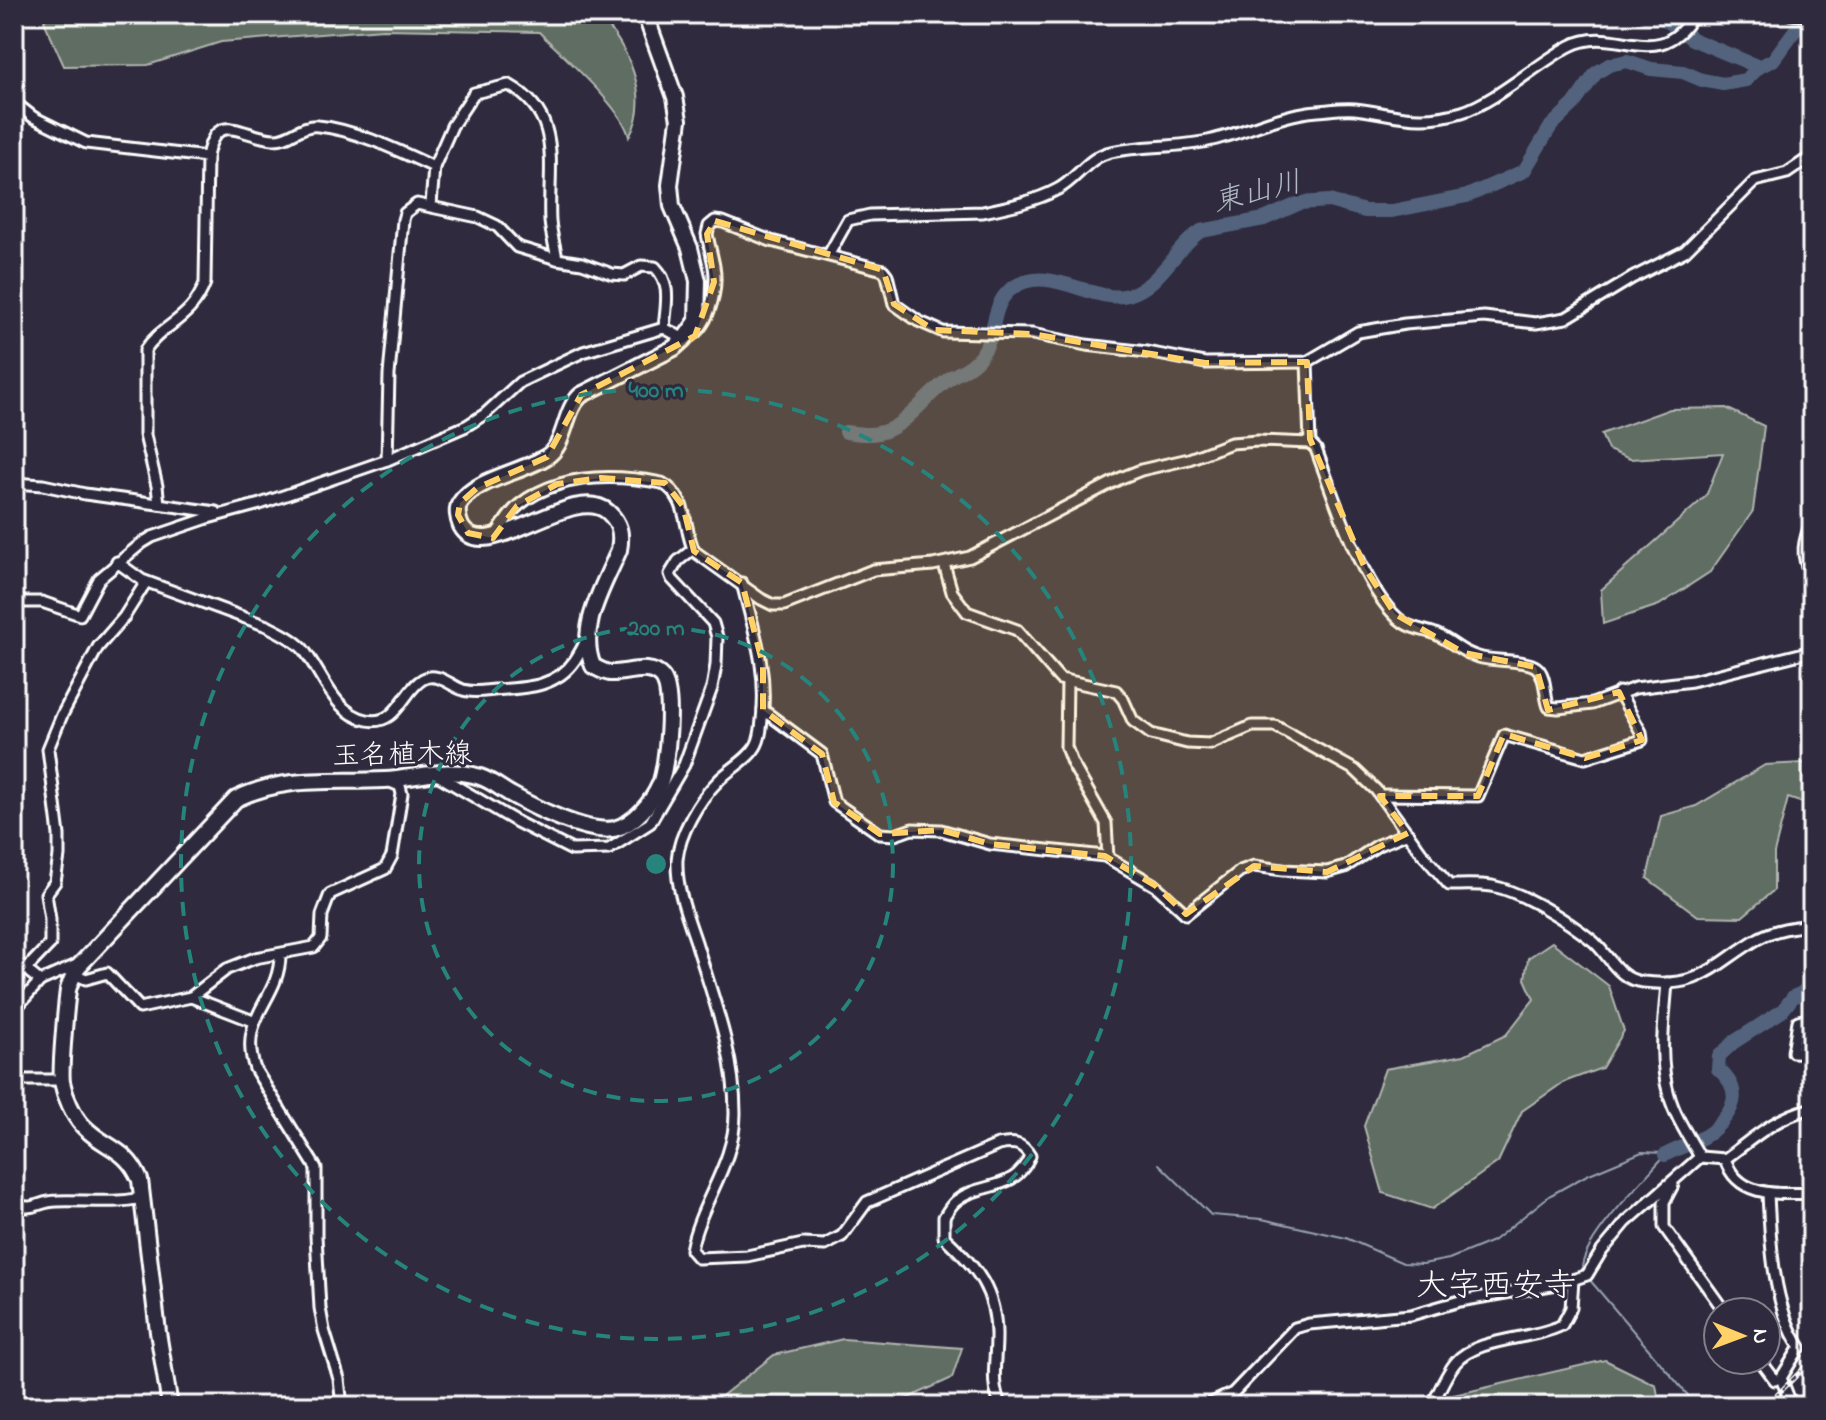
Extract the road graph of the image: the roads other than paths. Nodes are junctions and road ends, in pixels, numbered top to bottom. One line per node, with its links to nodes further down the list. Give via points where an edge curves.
1 (645, 14): 13 (main road, via 679,120 672,206 698,281 697,321)
2 (1694, 14): 10 (street, via 1672,40 1644,45 1591,38 1569,47 1466,111 1405,119 1353,109 1311,112 1199,143 1111,152 1095,157 1059,188 997,209 848,220)
3 (1790, 14): 4 (street)
4 (1812, 16)
5 (14, 102): 7 (street, via 86,143)
6 (1812, 156): 14 (street, via 1787,173 1755,181 1685,251 1566,318 1536,323 1484,317 1358,332)
7 (207, 157): 8 (street, via 215,132 229,127 272,139 317,126 384,145); 18 (street, via 205,283 187,314 145,350 145,435)
8 (434, 167): 9 (street); 11 (street, via 474,93 509,85 522,92 544,118)
9 (431, 205): 11 (street, via 478,217 497,226 517,247); 16 (street, via 417,204 403,220)
10 (829, 254): 13 (street, via 715,221 707,234 714,266 712,297 704,323 695,336); 14 (street, via 883,270 894,304 934,330 1032,334 1205,363)
11 (557, 259): 12 (street, via 624,275 641,266 655,267 665,276)
12 (664, 328): 13 (street); 16 (street, via 583,352 520,382 466,426)
13 (684, 339): 21 (main road, via 581,395 547,457 477,488 460,503 462,529)
14 (1307, 362): 15 (street)
15 (1310, 443): 24 (street, via 1231,443 1141,470 970,557); 32 (street, via 1365,568 1404,623 1436,634 1464,653 1536,667 1552,708 1592,704)
16 (387, 460): 19 (street)
17 (14, 483): 18 (street)
18 (159, 504): 19 (street)
19 (224, 514): 23 (street, via 152,537)
20 (1812, 520): 25 (street, via 1803,542)
21 (493, 538): 22 (street, via 517,506 557,484 631,479 670,488 683,506); 29 (main road, via 571,507 603,508 611,515 621,536 619,550)
22 (693, 549): 27 (street); 34 (street, via 670,574 713,623 716,665 684,765 650,823 609,849 572,850)
23 (117, 562): 26 (street); 28 (street, via 99,579 80,615 42,602)
24 (944, 564): 27 (street, via 873,570 784,605 761,599); 31 (street, via 952,592 967,612 1017,630)
25 (1812, 576)
26 (146, 582): 29 (street, via 284,635 301,647 337,700 367,720 388,717 423,679 435,677 465,691 481,692 539,685 563,676 585,645); 42 (street, via 98,647 48,749 59,835 55,882 46,894 50,944)
27 (742, 583): 33 (street, via 763,665)
28 (14, 602)
29 (587, 629): 34 (main road, 玉名植木線, via 593,666 613,673 655,672 668,687 659,784 642,812 611,830 587,826 542,810 485,778)
30 (1812, 651): 32 (street, via 1700,680)
31 (1067, 681): 36 (street, via 1116,691 1141,729 1171,740 1210,744 1252,726 1275,726 1355,770); 38 (street, via 1066,747 1106,823)
32 (1619, 692): 36 (street, via 1642,740 1585,758 1504,735 1478,796)
33 (763, 710): 38 (street, via 822,754 834,802 880,834 941,830 990,844); 67 (street, via 759,741 703,800 678,856 680,891 729,1055 735,1113 722,1175 691,1250 698,1258 825,1245 842,1236 867,1202 998,1145 1012,1142 1025,1147 1030,1156 1024,1170 956,1201 944,1217 944,1237 986,1283 995,1313 994,1382)
34 (433, 773): 35 (main road, 玉名植木線)
35 (385, 780): 40 (street, via 400,786 402,794 385,869 330,894 321,938 314,947); 43 (main road, 玉名植木線, via 276,784 236,799)
36 (1380, 795): 37 (street)
37 (1408, 833): 38 (street, via 1327,872 1254,866 1240,871 1186,914 1156,886); 45 (street, via 1449,885 1507,890 1595,943 1625,976)
38 (1108, 858)
39 (1812, 925): 45 (street, via 1760,938 1703,976)
40 (280, 955): 46 (street, via 227,969); 49 (street, via 280,969)
41 (14, 960): 42 (street)
42 (26, 969): 44 (street)
43 (76, 970): 44 (street, via 74,966); 46 (street, via 86,979 107,973 140,1008); 52 (main road, via 69,989)
44 (40, 981): 47 (street)
45 (1667, 983): 54 (street, via 1663,1073)
46 (191, 997): 49 (street)
47 (14, 1010)
48 (1812, 1018): 50 (street, via 1798,1021 1793,1052)
49 (253, 1021): 66 (street, via 255,1069 316,1168 320,1308)
50 (1812, 1053)
51 (14, 1080): 52 (street)
52 (62, 1080): 59 (main road, via 80,1123 134,1166)
53 (1812, 1108): 55 (street, via 1768,1125)
54 (1700, 1157): 55 (street); 56 (street)
55 (1725, 1159): 57 (street, via 1733,1176 1754,1191)
56 (1676, 1179): 61 (street, via 1626,1222 1587,1275); 62 (street, via 1664,1202 1664,1227)
57 (1768, 1193): 58 (street); 70 (street, via 1772,1262 1791,1335 1800,1347 1781,1378)
58 (1812, 1193)
59 (142, 1198): 60 (street, via 119,1203 52,1201 35,1208); 65 (main road)
60 (14, 1204)
61 (1573, 1280): 68 (street, via 1411,1315 1295,1328 1233,1393); 69 (street, via 1571,1308 1562,1325 1462,1356)
62 (1714, 1296)
63 (1772, 1376): 64 (street)
64 (1775, 1380)
65 (170, 1406)
66 (342, 1406)
67 (1001, 1406)
68 (1205, 1406)
69 (1432, 1406)
70 (1792, 1406)

